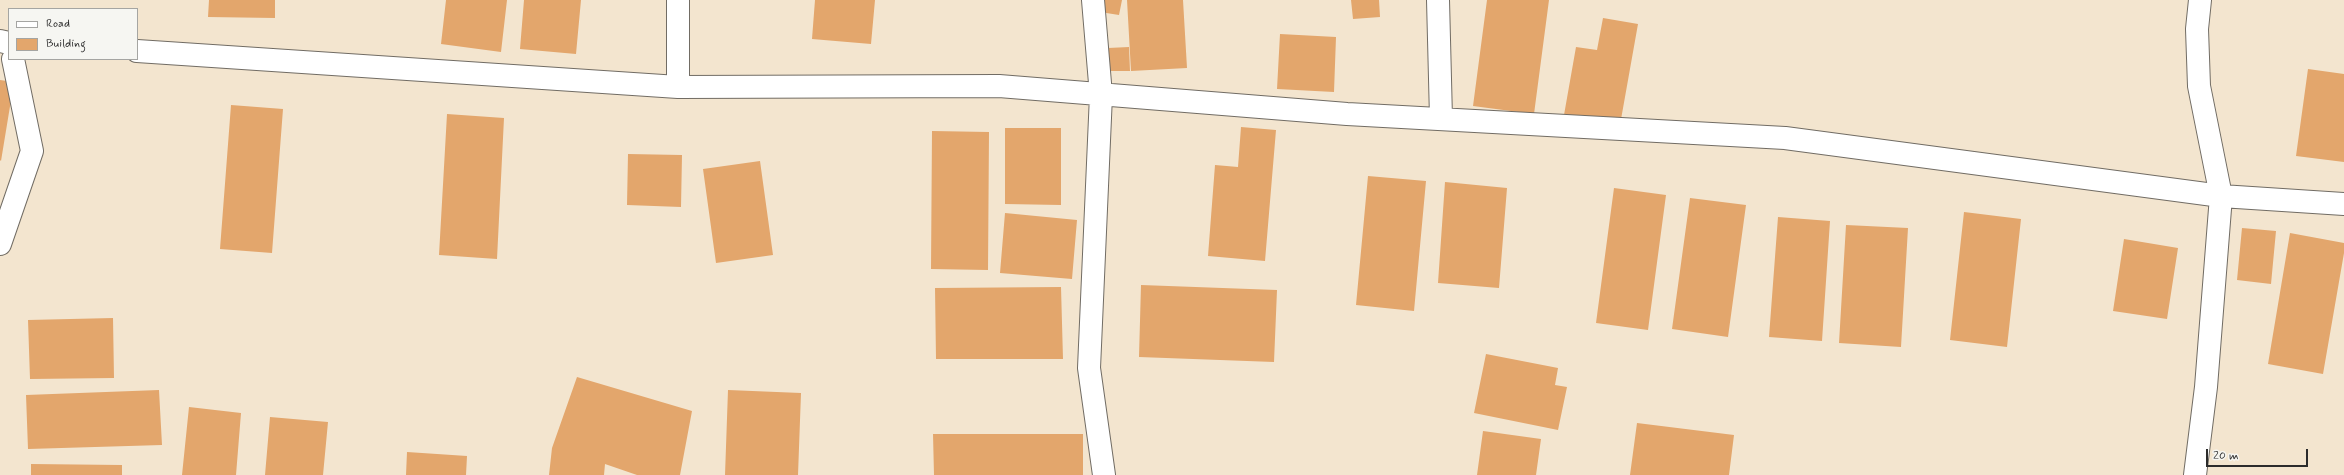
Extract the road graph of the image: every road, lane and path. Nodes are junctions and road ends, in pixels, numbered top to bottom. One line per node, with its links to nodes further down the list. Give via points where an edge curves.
1 (678, 0): 7 (street)
2 (1093, 0): 8 (street)
3 (1438, 0): 9 (street)
4 (2200, 0): 10 (street, via 2197,29 2198,86)
5 (138, 51): 7 (street)
6 (13, 60): 12 (street, via 32,151)
7 (678, 87): 8 (street, via 999,86)
8 (1101, 95): 9 (street, via 1347,114); 13 (street, via 1089,368)
9 (1440, 118): 10 (street, via 1785,138)
10 (2222, 196): 11 (street); 14 (street, via 2206,387)
11 (2344, 204)
12 (0, 244)
13 (1104, 475)
14 (2195, 475)

